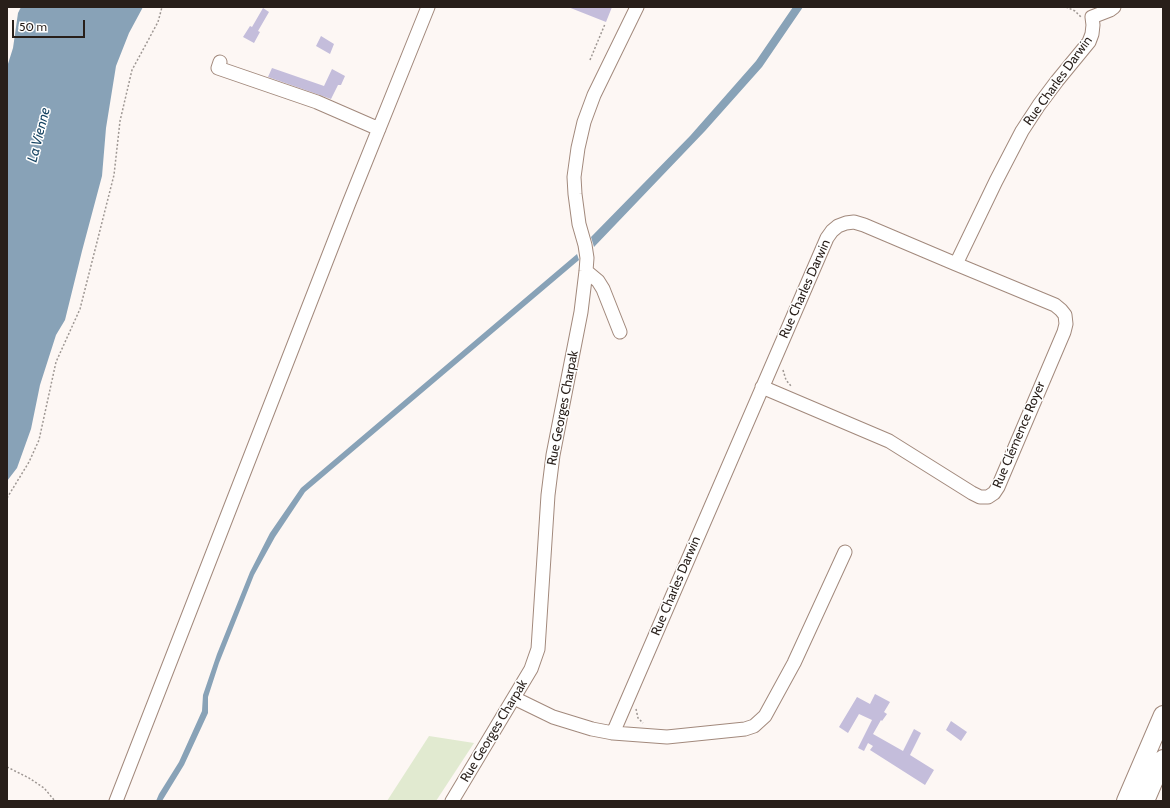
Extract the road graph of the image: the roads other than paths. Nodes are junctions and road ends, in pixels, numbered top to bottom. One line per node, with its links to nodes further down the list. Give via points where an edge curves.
1 (428, 7): 6 (street)
2 (637, 7): 8 (street, Rue Georges Charpak, via 594,95 578,148 574,178 575,194 587,258)
3 (1114, 7): 4 (street, Rue Charles Darwin)
4 (1087, 15): 7 (street, Rue Charles Darwin, via 1094,25 1089,42 1057,81 1022,131)
5 (220, 62): 6 (street, via 218,68 317,102)
6 (379, 129): 16 (street)
7 (956, 264): 10 (street, Rue Charles Darwin, via 864,225 854,222 838,226 827,238); 10 (street, Rue Clémence Royer, via 1054,305 1065,315 1064,332 994,493 988,497 972,493 889,441)
8 (586, 271): 9 (street, via 603,289); 12 (street, Rue Georges Charpak, via 581,312 552,455 538,649 531,669)
9 (620, 332)
10 (762, 387): 14 (street, Rue Charles Darwin)
11 (845, 552): 14 (street, via 801,651 765,716 754,726 667,737)
12 (514, 698): 14 (street, via 553,717 592,730); 17 (street, Rue Georges Charpak)
13 (1163, 715): 18 (highway)
14 (613, 733)
15 (1163, 759): 19 (highway)
16 (116, 801)
17 (452, 801)
18 (1126, 801)
19 (1145, 801)

